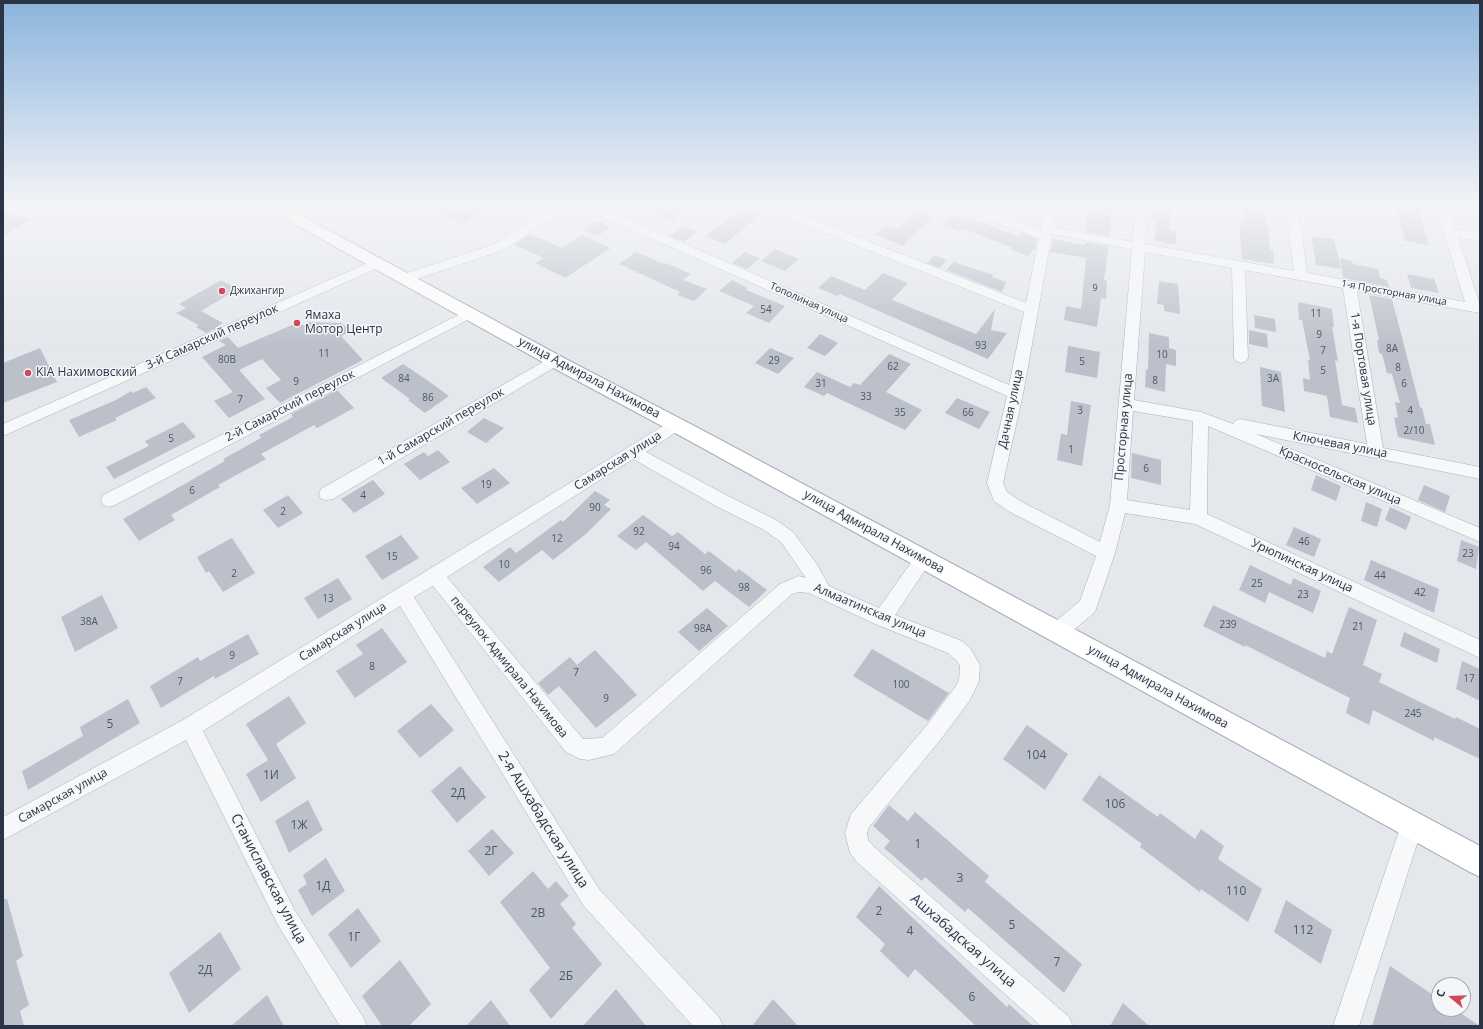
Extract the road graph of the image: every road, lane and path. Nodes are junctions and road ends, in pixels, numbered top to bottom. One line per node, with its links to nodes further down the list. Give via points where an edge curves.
1 (355, 251): 10 (main road, улица Адмирала Нахимова)
2 (487, 251): 13 (street)
3 (691, 251): 20 (street, Тополиная улица)
4 (882, 251): 16 (street)
5 (1042, 251): 16 (street, Дачная улица)
6 (1139, 251): 21 (street, Просторная улица)
7 (1162, 251): 11 (street, 1-я Просторная улица)
8 (1298, 251): 12 (street)
9 (1457, 251): 15 (street)
10 (377, 263): 13 (main road, улица Адмирала Нахимова); 24 (street, 3-й Самарский переулок)
11 (1238, 264): 12 (street, 1-я Просторная улица); 18 (street)
12 (1301, 275): 14 (street, 1-я Просторная улица)
13 (406, 278): 17 (main road, улица Адмирала Нахимова)
14 (1349, 285): 15 (street, 1-я Просторная улица); 26 (street, 1-я Портовая улица)
15 (1477, 309)
16 (1031, 310): 20 (street, Дачная улица)
17 (470, 313): 19 (main road, улица Адмирала Нахимова); 29 (street, 2-й Самарский переулок)
18 (1241, 358)
19 (555, 361): 23 (main road, улица Адмирала Нахимова); 28 (street, 1-й Самарский переулок)
20 (1015, 394): 33 (street, Дачная улица, via 995,483 1000,496 1030,515)
21 (1126, 404): 22 (street); 30 (street, Просторная улица)
22 (1200, 417): 26 (street, Ключевая улица); 31 (street); 32 (street, Красносельская улица)
23 (676, 425): 25 (street, Самарская улица); 34 (main road, улица Адмирала Нахимова)
24 (3, 430)
25 (633, 452): 35 (street, Самарская улица); 36 (street, via 770,525 786,537 810,568)
26 (1376, 452): 27 (street, Ключевая улица)
27 (1480, 473)
28 (327, 494)
29 (109, 500)
30 (1118, 505): 31 (street, Урюпинская улица); 33 (street, Просторная улица)
31 (1198, 518): 40 (street, Урюпинская улица)
32 (1480, 535)
33 (1106, 553): 39 (street, Просторная улица, via 1088,606)
34 (923, 559): 38 (street); 39 (main road, улица Адмирала Нахимова)
35 (435, 575): 37 (street, Самарская улица); 42 (street, переулок Адмирала Нахимова, via 573,745)
36 (823, 591): 38 (street, Алмаатинская улица); 42 (street, Алмаатинская улица, via 798,584 786,589 607,747)
37 (402, 595): 41 (street, Самарская улица); 48 (street, 2-я Ашхабадская улица, via 591,897)
38 (882, 618): 45 (street, Алмаатинская улица, via 955,647 967,659 970,672 963,694 859,822 856,833 858,845)
39 (1057, 632): 43 (main road, улица Адмирала Нахимова)
40 (1480, 649)
41 (190, 727): 44 (street, Самарская улица); 47 (street, Станиславская улица, via 286,917)
42 (589, 750)
43 (1412, 825): 46 (main road, улица Адмирала Нахимова); 50 (street)
44 (3, 829)
45 (866, 855): 49 (street, Ашхабадская улица)
46 (1480, 862)
47 (354, 1026)
48 (710, 1026)
49 (1060, 1026)
50 (1346, 1026)

